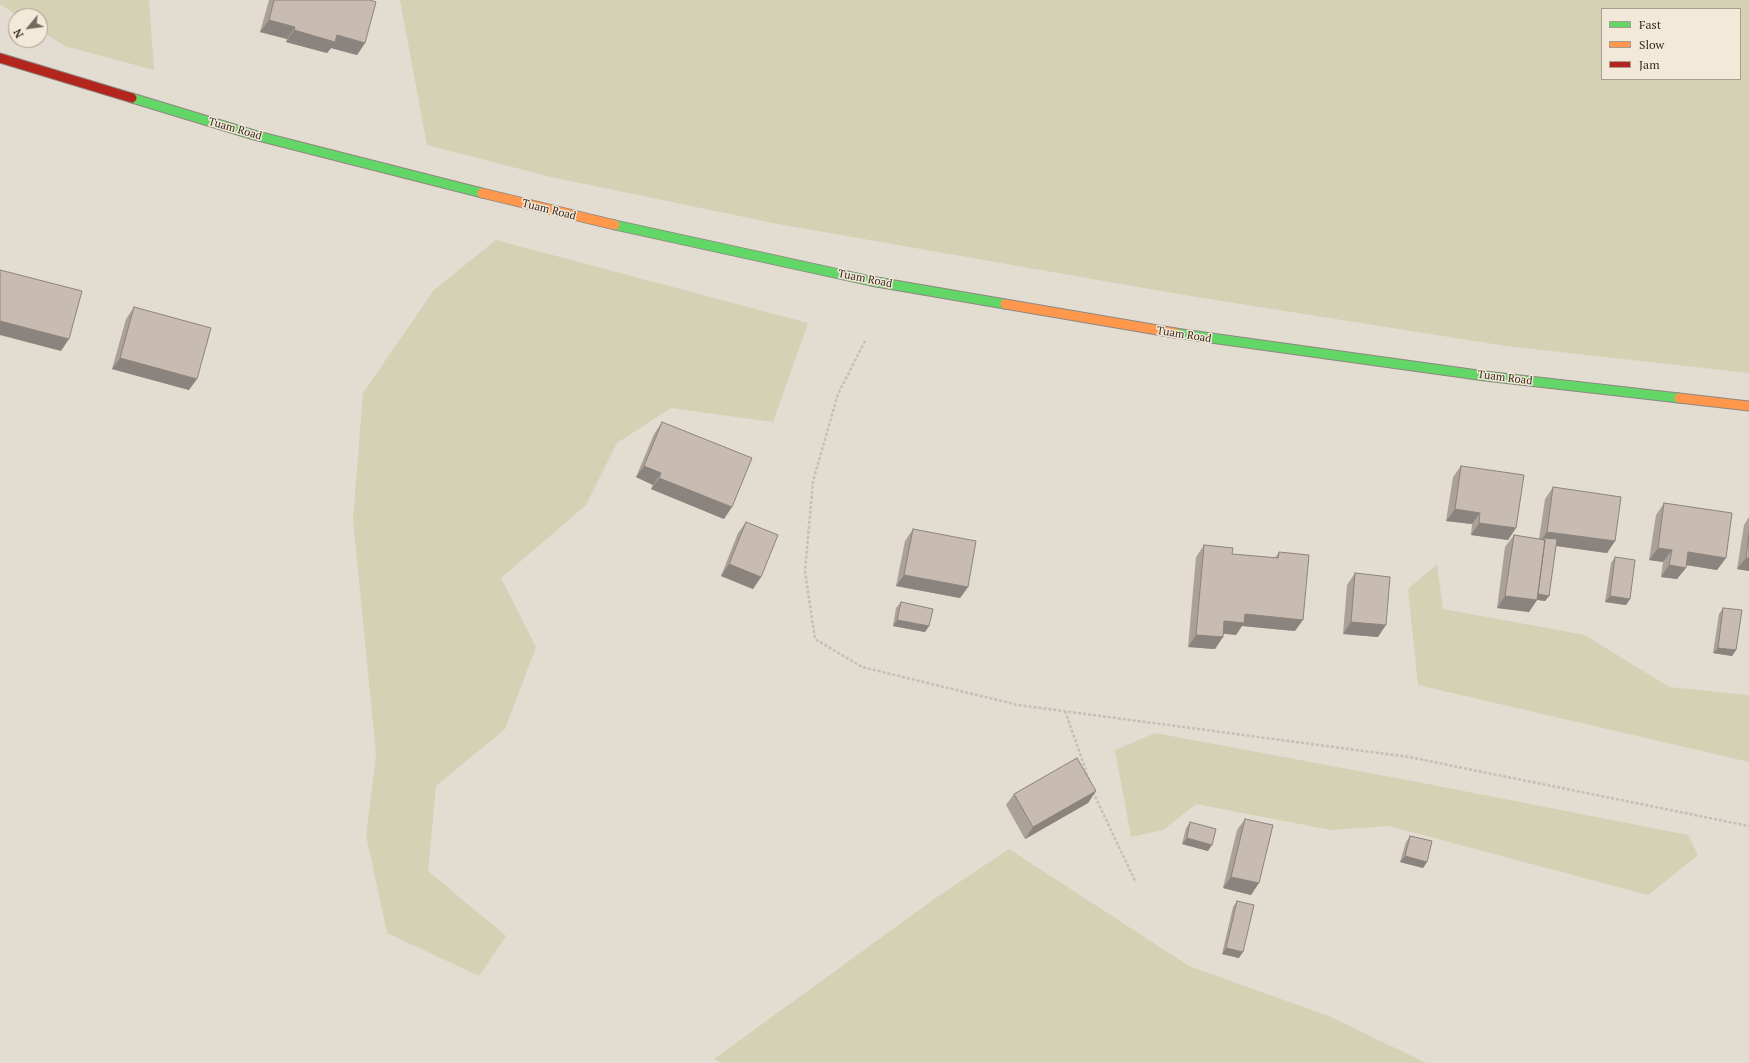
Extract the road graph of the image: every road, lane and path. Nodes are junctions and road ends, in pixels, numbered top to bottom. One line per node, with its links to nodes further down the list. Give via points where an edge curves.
1 (0, 58): 3 (main road, Tuam Road, via 254,135 581,218 871,281 1196,337 1485,376)
2 (865, 342): 4 (path, via 838,394 813,481 805,571 815,639 862,667 1018,704)
3 (1749, 406)
4 (1065, 711): 5 (path, via 1409,757); 6 (path, via 1097,803)
5 (1749, 826)
6 (1136, 883)

